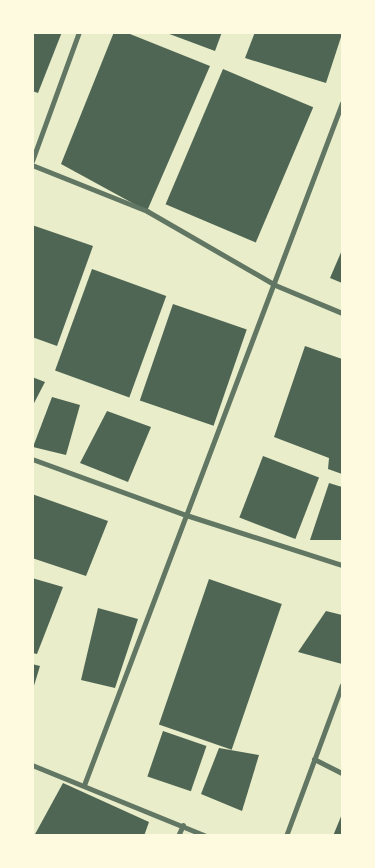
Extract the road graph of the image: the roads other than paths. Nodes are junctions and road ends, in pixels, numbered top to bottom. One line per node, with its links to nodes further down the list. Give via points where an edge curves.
1 (79, 32): 3 (street)
2 (342, 103): 5 (street)
3 (32, 161)
4 (32, 165): 5 (street, via 147,211)
5 (275, 285): 6 (street); 8 (street)
6 (342, 313)
7 (32, 459): 8 (street)
8 (186, 515): 9 (street); 14 (street)
9 (342, 564)
10 (342, 685): 11 (street)
11 (314, 759): 13 (street); 18 (street)
12 (32, 765): 14 (street)
13 (342, 773)
14 (84, 785): 15 (street)
15 (182, 825): 16 (street); 17 (street)
16 (178, 836)
17 (206, 836)
18 (286, 836)

